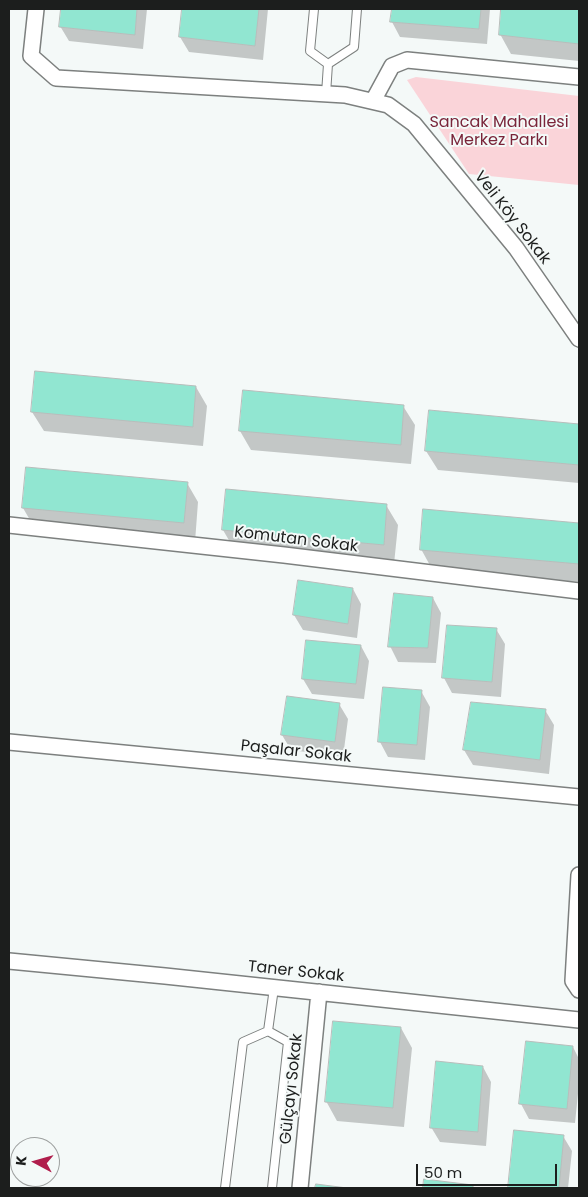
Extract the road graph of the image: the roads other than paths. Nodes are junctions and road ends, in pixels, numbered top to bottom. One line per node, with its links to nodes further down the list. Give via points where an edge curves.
1 (36, 9): 6 (street, via 31,56 56,78)
2 (314, 9): 4 (lane, via 310,51)
3 (357, 9): 4 (lane, via 354,47)
4 (328, 64): 6 (lane)
5 (579, 78): 7 (street, via 407,60 392,66)
6 (326, 94): 7 (street)
7 (380, 103): 8 (street, Veli Köy Sokak, via 414,124 516,248)
8 (579, 339)
9 (9, 525): 10 (street, Komutan Sokak)
10 (579, 591)
11 (9, 742): 12 (street, Paşalar Sokak)
12 (579, 797)
13 (579, 876): 16 (street, via 573,981)
14 (9, 961): 15 (street, Taner Sokak)
15 (274, 988): 17 (street, Taner Sokak); 19 (lane)
16 (579, 990)
17 (319, 992): 18 (street, Taner Sokak); 22 (street, Gülçayı Sokak)
18 (579, 1020)
19 (268, 1030): 20 (lane, via 243,1042); 21 (lane, via 288,1042)
20 (226, 1188)
21 (272, 1188)
22 (300, 1188)

